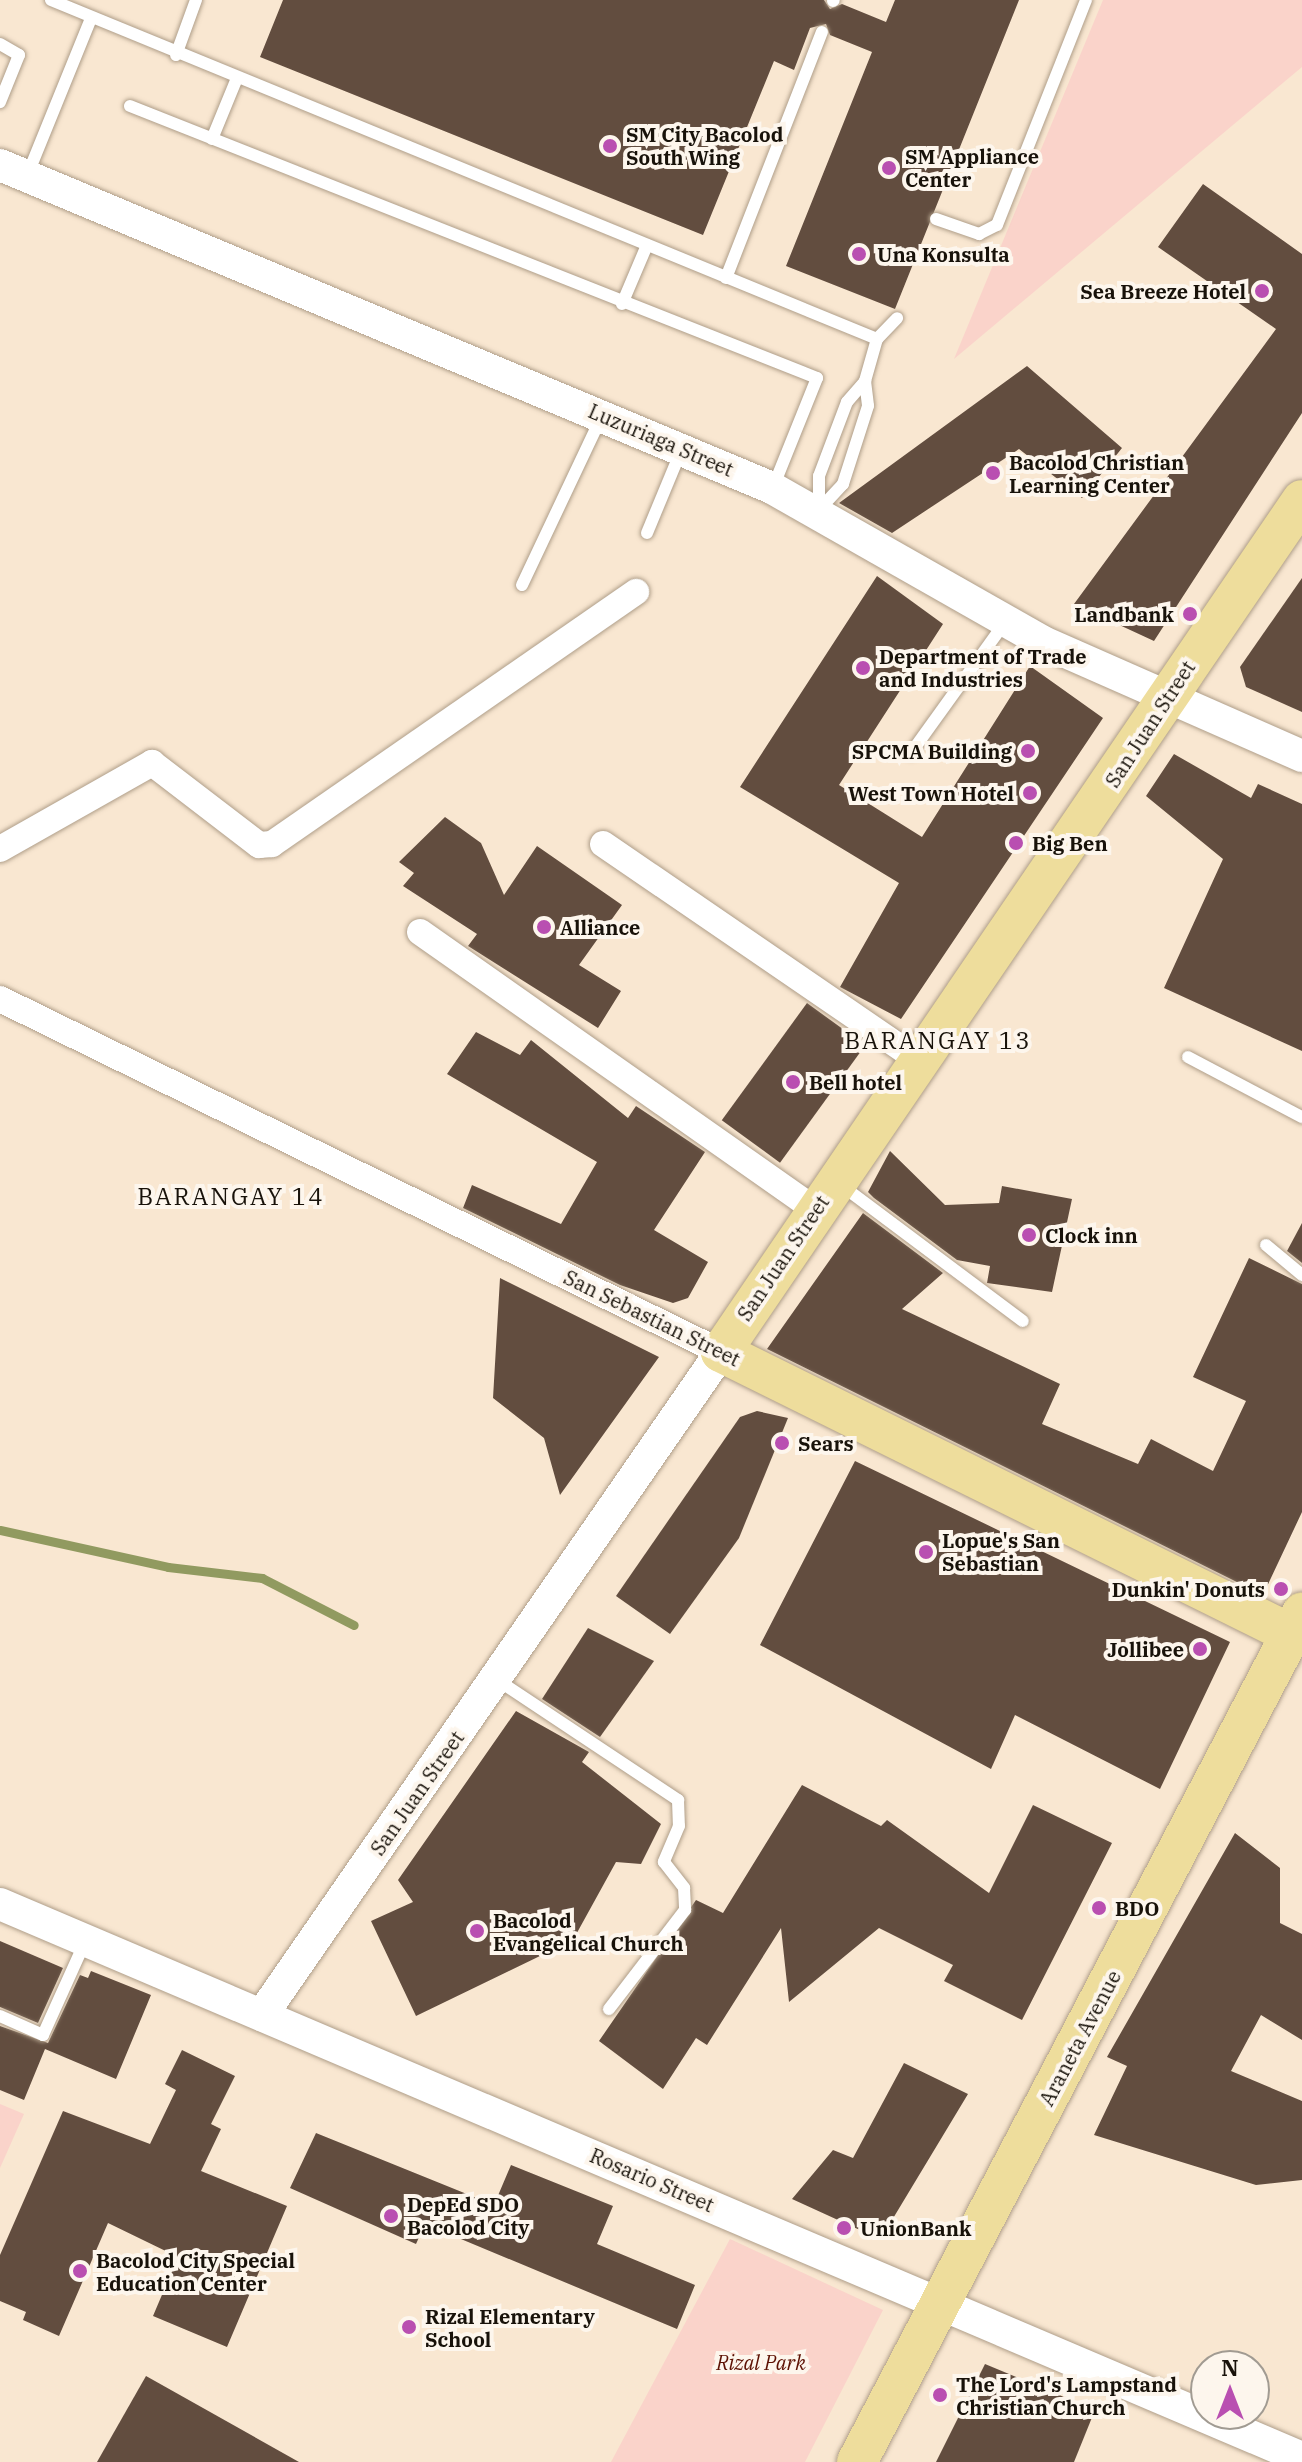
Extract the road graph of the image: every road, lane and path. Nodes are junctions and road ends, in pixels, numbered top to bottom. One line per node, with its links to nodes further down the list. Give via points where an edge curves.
1 (51, 0): 4 (lane)
2 (196, 0): 7 (lane)
3 (1086, 0): 13 (lane, via 997,225 979,234)
4 (91, 18): 7 (lane); 12 (lane)
5 (822, 32): 15 (lane)
6 (0, 44): 9 (lane, via 19,55)
7 (176, 55): 8 (lane)
8 (237, 78): 11 (lane); 14 (lane)
9 (0, 102)
10 (130, 106): 11 (lane)
11 (212, 139): 16 (lane)
12 (14, 170): 20 (street, Luzuriaga Street)
13 (936, 219)
14 (647, 245): 15 (lane); 16 (lane)
15 (726, 278): 18 (lane)
16 (622, 304): 22 (lane, via 817,378)
17 (897, 318): 18 (lane)
18 (877, 339): 19 (lane)
19 (865, 381): 24 (lane, via 847,402 819,476); 24 (lane, via 868,406 843,484)
20 (602, 415): 21 (street, Luzuriaga Street); 26 (lane)
21 (683, 448): 22 (street, Luzuriaga Street); 25 (lane)
22 (772, 488): 24 (street, Luzuriaga Street)
23 (1302, 500): 29 (main road, San Juan Street)
24 (819, 510): 28 (street, Luzuriaga Street)
25 (647, 533)
26 (522, 585)
27 (636, 592): 33 (street, via 272,844 259,845 152,763)
28 (1005, 622): 29 (street, Luzuriaga Street); 30 (lane)
29 (1168, 699): 31 (street, Luzuriaga Street); 37 (main road, San Juan Street)
30 (911, 753)
31 (1302, 756)
32 (603, 844): 37 (street)
33 (0, 849)
34 (420, 932): 39 (street)
35 (0, 999): 43 (street, San Sebastian Street)
36 (1188, 1057): 38 (lane)
37 (916, 1058): 39 (main road, San Juan Street)
38 (1302, 1117)
39 (825, 1194): 42 (lane); 43 (main road, San Juan Street)
40 (1266, 1245): 41 (lane)
41 (1302, 1275)
42 (1023, 1321)
43 (721, 1352): 44 (main road, San Sebastian Street); 45 (street, San Juan Street)
44 (1298, 1629): 51 (main road, Araneta Avenue)
45 (496, 1679): 48 (lane, via 678,1800 679,1826 664,1862 684,1888 685,1910); 49 (street, San Juan Street)
46 (0, 1904): 47 (street, Rosario Street)
47 (85, 1941): 49 (street, Rosario Street); 50 (lane, via 43,2035)
48 (609, 2009)
49 (262, 2015): 51 (street, Rosario Street)
50 (0, 2016)
51 (940, 2301): 52 (street, Rosario Street); 53 (main road, Araneta Avenue)
52 (1302, 2458)
53 (857, 2462)

